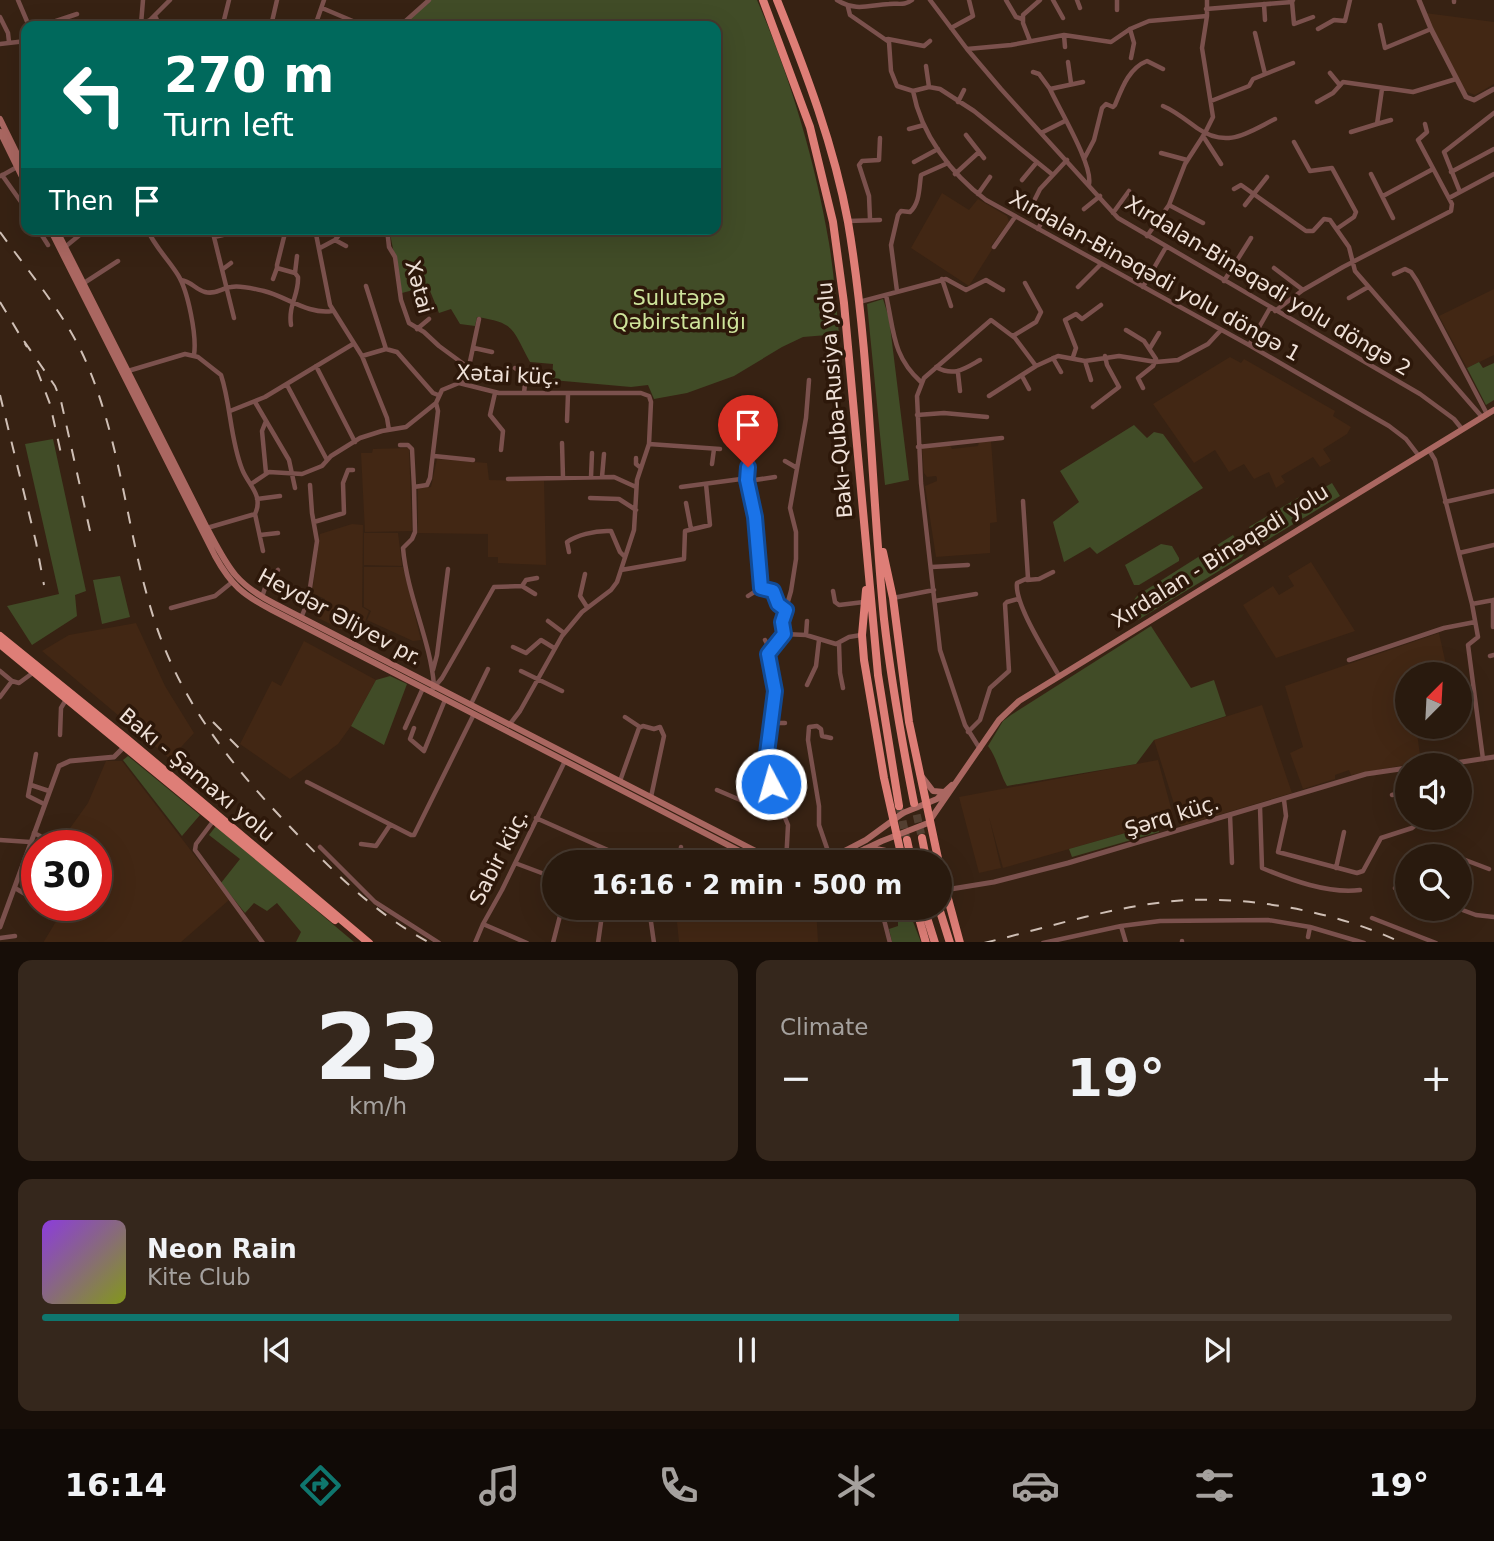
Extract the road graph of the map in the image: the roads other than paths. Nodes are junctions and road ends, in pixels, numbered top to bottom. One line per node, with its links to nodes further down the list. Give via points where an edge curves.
1 (18, 0): 38 (street)
2 (144, 0): 40 (street)
3 (170, 0): 30 (street)
4 (229, 0): 36 (street)
5 (277, 0): 43 (street)
6 (324, 0): 25 (street)
7 (429, 0): 46 (street)
8 (763, 0): 315 (highway, Bakı-Quba-Rusiya yolu, via 810,127 833,222)
9 (777, 0): 145 (highway, Bakı-Quba-Rusiya yolu, via 826,134)
10 (837, 0): 24 (street)
11 (912, 0): 24 (street, via 903,5)
12 (930, 0): 48 (street, Xırdalan-Binəqədi yolu döngə 2)
13 (970, 0): 48 (street, via 973,16)
14 (1006, 0): 35 (street)
15 (1038, 0): 35 (street)
16 (1053, 0): 34 (street)
17 (1077, 0): 26 (street)
18 (1117, 0): 28 (street)
19 (1207, 0): 27 (street)
20 (1350, 0): 50 (street, via 1345,21 1334,20)
21 (1419, 0): 51 (street)
22 (1292, 1): 23 (street); 33 (street, via 1294,24)
23 (1264, 4): 27 (street); 37 (street)
24 (848, 6): 54 (street, via 850,15)
25 (322, 8): 44 (street); 45 (street)
26 (1080, 8)
27 (1206, 9): 31 (street)
28 (1117, 10)
29 (77, 14): 39 (street)
30 (155, 16): 41 (street); 42 (street)
31 (1207, 16): 49 (street, via 1156,20); 80 (street, via 1202,48)
32 (0, 17): 58 (street)
33 (1313, 17)
34 (1063, 18)
35 (1022, 19): 57 (street)
36 (224, 20)
37 (1265, 20)
38 (27, 21)
39 (56, 21)
40 (142, 21)
41 (148, 21)
42 (158, 21)
43 (272, 21)
44 (318, 21)
45 (353, 21)
46 (406, 21)
47 (1380, 25): 51 (street, via 1385,48)
48 (951, 28): 61 (street, Xırdalan-Binəqədi yolu döngə 2)
49 (1130, 29): 53 (street, via 1111,42); 62 (street, via 1135,43)
50 (1318, 29)
51 (1431, 29): 70 (street)
52 (1255, 33): 69 (street)
53 (1064, 35): 57 (street); 60 (street)
54 (887, 39): 56 (street, via 924,46); 79 (street, via 895,83)
55 (21, 41): 58 (street)
56 (930, 41)
57 (1030, 41): 61 (street)
58 (9, 42): 59 (street)
59 (0, 44)
60 (1065, 47)
61 (967, 49): 95 (street, Xırdalan-Binəqədi yolu döngə 2)
62 (1131, 58)
63 (1069, 62): 72 (street)
64 (1293, 63): 69 (street)
65 (926, 66): 74 (street)
66 (1163, 69): 105 (street, via 1147,61 1134,69 1115,105 1102,108 1097,133)
67 (1034, 72): 75 (street)
68 (1330, 73): 73 (street)
69 (1265, 75): 80 (street)
70 (1456, 79): 76 (street, via 1417,92); 77 (street, via 1471,100)
71 (1083, 82): 72 (street)
72 (1071, 83): 75 (street)
73 (1339, 84): 76 (street); 82 (street)
74 (929, 87): 79 (street); 81 (street)
75 (1050, 89): 88 (street)
76 (1381, 89): 89 (street)
77 (1494, 89)
78 (964, 90): 81 (street)
79 (912, 91): 91 (street, Xırdalan-Binəqədi yolu döngə 1)
80 (1211, 101): 96 (street, via 1213,117)
81 (958, 102): 110 (street)
82 (1317, 102)
83 (1163, 106): 96 (street)
84 (1494, 113): 116 (street, via 1444,152)
85 (0, 119): 108 (main road)
86 (1275, 119): 96 (street, via 1233,139)
87 (1391, 120): 89 (street)
88 (1065, 121): 95 (street); 105 (street)
89 (1377, 124): 94 (street)
90 (1425, 124): 115 (street, via 1427,132 1418,140)
91 (924, 125): 92 (street); 100 (street, Xırdalan-Binəqədi yolu döngə 1)
92 (909, 130)
93 (0, 132): 111 (main road)
94 (1351, 132)
95 (1040, 133): 106 (street, Xırdalan-Binəqədi yolu döngə 2)
96 (1204, 134): 107 (street); 113 (street)
97 (966, 135): 102 (street)
98 (880, 138): 143 (street, via 879,160 859,166 869,196)
99 (1294, 142): 147 (street, via 1310,171 1332,168 1356,212)
100 (939, 149): 109 (street); 112 (street, Xırdalan-Binəqədi yolu döngə 1)
101 (1494, 149): 116 (street)
102 (979, 152): 104 (street); 117 (street)
103 (1161, 153): 107 (street)
104 (984, 158)
105 (1084, 159): 125 (street)
106 (1067, 160): 120 (street); 125 (street, Xırdalan-Binəqədi yolu döngə 2)
107 (1187, 160): 136 (street)
108 (21, 162)
109 (915, 162)
110 (1037, 162): 120 (street); 124 (street)
111 (21, 163)
112 (948, 163): 117 (street, Xırdalan-Binəqədi yolu döngə 1); 192 (street, via 921,175 914,209 898,215 891,245)
113 (1221, 164)
114 (21, 165): 121 (street)
115 (1433, 169): 132 (street); 133 (street)
116 (1451, 172): 128 (street)
117 (956, 173): 129 (street, Xırdalan-Binəqədi yolu döngə 1)
118 (1371, 174): 132 (street)
119 (1494, 174): 128 (street)
120 (1054, 175): 134 (street)
121 (1, 176): 135 (street)
122 (990, 177): 129 (street)
123 (1266, 177): 130 (street)
124 (1023, 180)
125 (1089, 184): 131 (street, Xırdalan-Binəqədi yolu döngə 2)
126 (1234, 189): 130 (street, via 1241,185)
127 (1129, 191): 140 (street)
128 (1460, 192): 133 (street)
129 (978, 194): 141 (street, Xırdalan-Binəqədi yolu döngə 1)
130 (1252, 194): 137 (street); 147 (street, via 1306,231 1313,232 1327,218)
131 (1100, 196): 139 (street); 140 (street, Xırdalan-Binəqədi yolu döngə 2)
132 (1383, 196): 142 (street)
133 (1448, 198): 172 (street, via 1452,208 1448,214)
134 (1035, 199)
135 (21, 202)
136 (1169, 205): 146 (street); 159 (street)
137 (1245, 205)
138 (1049, 208): 148 (street)
139 (1084, 209)
140 (1113, 213): 159 (street, Xırdalan-Binəqədi yolu döngə 2)
141 (1015, 217): 148 (street, Xırdalan-Binəqədi yolu döngə 1); 166 (street)
142 (1393, 218)
143 (870, 219): 144 (street); 145 (street)
144 (880, 220)
145 (848, 221): 196 (highway, Bakı-Quba-Rusiya yolu)
146 (1203, 223)
147 (1338, 228): 172 (street)
148 (1038, 229): 173 (street, Xırdalan-Binəqədi yolu döngə 1)
149 (42, 235): 163 (street)
150 (53, 235): 229 (main road, Heydər Əliyev pr.)
151 (59, 235): 165 (main road, Heydər Əliyev pr.)
152 (79, 235): 165 (street)
153 (150, 235): 181 (street)
154 (223, 235): 160 (street)
155 (284, 235): 174 (street)
156 (317, 235): 168 (street)
157 (339, 235): 162 (street)
158 (388, 235): 205 (street, Xətai, via 401,300 409,323)
159 (1147, 236): 167 (street, Xırdalan-Binəqədi yolu döngə 2)
160 (214, 237): 176 (street)
161 (1251, 238): 182 (street)
162 (335, 240): 164 (street); 168 (street)
163 (48, 245)
164 (345, 246)
165 (65, 247): 183 (main road, Heydər Əliyev pr.)
166 (994, 247)
167 (1166, 247): 182 (street, Xırdalan-Binəqədi yolu döngə 2); 187 (street)
168 (320, 248): 200 (street)
169 (297, 256): 177 (street)
170 (118, 261): 183 (street)
171 (231, 263): 176 (street)
172 (1353, 263): 188 (street); 191 (street)
173 (1101, 264): 186 (street); 187 (street, Xırdalan-Binəqədi yolu döngə 1)
174 (277, 268): 177 (street); 179 (street)
175 (1274, 268): 191 (street)
176 (223, 269): 189 (street)
177 (295, 273): 195 (street, via 299,281)
178 (1394, 274): 252 (street, via 1405,270 1417,281)
179 (273, 279)
180 (942, 279): 190 (street, via 965,289 988,281); 192 (street); 198 (street)
181 (181, 281): 189 (street, via 208,293); 216 (street, via 195,333)
182 (1224, 281): 199 (street, Xırdalan-Binəqədi yolu döngə 2)
183 (84, 283): 229 (main road, Heydər Əliyev pr.)
184 (1025, 283): 209 (street, via 1041,312 1036,322)
185 (366, 286): 214 (street)
186 (1078, 287)
187 (1143, 287): 207 (street, Xırdalan-Binəqədi yolu döngə 1)
188 (1368, 287): 194 (street); 252 (street)
189 (227, 288): 195 (street, via 266,292); 201 (street)
190 (1003, 290)
191 (1303, 290): 199 (street)
192 (897, 291): 193 (street)
193 (886, 295): 196 (street); 235 (street, via 897,351)
194 (1349, 298)
195 (292, 302): 200 (street); 204 (street)
196 (858, 302): 303 (highway, Bakı-Quba-Rusiya yolu)
197 (1101, 305): 220 (street, via 1082,319 1076,314 1065,320 1076,348)
198 (951, 306)
199 (1272, 310): 211 (street); 256 (street, Xırdalan-Binəqədi yolu döngə 2, via 1420,394)
200 (332, 311): 210 (street)
201 (234, 318)
202 (429, 319): 205 (street)
203 (479, 319): 212 (street)
204 (291, 325)
205 (417, 329): 227 (street, Xətai)
206 (1126, 330): 213 (street)
207 (1222, 330): 211 (street, Xırdalan-Binəqədi yolu döngə 1); 223 (street, via 1187,357)
208 (1158, 333): 213 (street)
209 (1013, 336): 225 (street); 226 (street, via 989,321)
210 (353, 344): 217 (street); 224 (street)
211 (1249, 345): 269 (street, Xırdalan-Binəqədi yolu döngə 1, via 1389,426)
212 (474, 348): 215 (street); 227 (street)
213 (1150, 348): 223 (street)
214 (386, 349): 217 (street); 244 (street, via 397,352)
215 (492, 352)
216 (194, 355): 229 (street, via 178,354); 250 (street, via 221,375)
217 (362, 356): 257 (street)
218 (1105, 356): 222 (street); 223 (street); 248 (street, via 1119,387)
219 (1053, 358): 220 (street); 225 (street); 230 (street)
220 (1073, 358): 222 (street)
221 (980, 360): 231 (street)
222 (1085, 361): 234 (street)
223 (1156, 362): 238 (street, via 1138,378)
224 (316, 366): 236 (street); 259 (street)
225 (1036, 366): 232 (street)
226 (936, 367): 231 (street); 235 (street)
227 (469, 368): 237 (street)
228 (515, 368): 242 (street, via 526,374)
229 (126, 372): 305 (main road, Heydər Əliyev pr.); 324 (main road, Heydər Əliyev pr.)
230 (1061, 372)
231 (958, 373): 240 (street)
232 (1023, 376): 239 (street); 245 (street)
233 (809, 380): 277 (street)
234 (1091, 380)
235 (921, 382): 251 (street)
236 (287, 384): 246 (street); 271 (street)
237 (463, 384): 241 (street, Xətai küç.); 244 (street, Xətai küç., via 443,388)
238 (1143, 388)
239 (1029, 389)
240 (960, 391)
241 (495, 393): 242 (street, Xətai küç.); 264 (street, via 490,415 503,431)
242 (524, 393): 243 (street, Xətai küç.)
243 (568, 394): 255 (street); 261 (street, Xətai küç., via 649,396)
244 (438, 395): 247 (street, Xətai küç.)
245 (989, 396)
246 (255, 402): 250 (street); 254 (street)
247 (436, 403): 257 (street, Xətai küç., via 406,427); 268 (street)
248 (1093, 407)
249 (1494, 410): 252 (main road, Xırdalan - Binəqədi yolu)
250 (230, 411): 287 (street, via 239,459)
251 (917, 415): 253 (street); 263 (street)
252 (1485, 416): 256 (main road, Xırdalan - Binəqədi yolu)
253 (987, 417)
254 (266, 421): 279 (street, via 262,426); 280 (street, via 283,446)
255 (567, 421)
256 (1462, 429): 265 (main road, Xırdalan - Binəqədi yolu)
257 (389, 430): 259 (street, Xətai küç.)
258 (1002, 438): 263 (street)
259 (355, 442): 271 (street, Xətai küç.)
260 (562, 443): 284 (street)
261 (649, 444): 274 (street, via 717,449); 276 (street)
262 (400, 445): 290 (street, via 412,449)
263 (918, 447): 316 (street)
264 (501, 450)
265 (1429, 450): 269 (main road, Xırdalan - Binəqədi yolu); 299 (street)
266 (592, 453): 281 (street)
267 (604, 454): 282 (street)
268 (434, 456): 272 (street); 290 (street, via 429,482)
269 (1419, 456): 365 (main road, Xırdalan - Binəqədi yolu)
270 (636, 458): 276 (street)
271 (327, 460): 280 (street, Xətai küç., via 320,467)
272 (473, 460)
273 (785, 461): 277 (street)
274 (712, 464)
275 (748, 467): 286 (street)
276 (641, 468): 291 (street)
277 (797, 468): 341 (street, via 790,513 796,559)
278 (353, 470): 304 (street, via 348,470 343,484 344,513)
279 (265, 473): 280 (street, Xətai küç.); 287 (street)
280 (293, 474): 293 (street)
281 (591, 477): 282 (street); 284 (street)
282 (602, 477): 291 (street, via 619,478)
283 (775, 477): 286 (street)
284 (563, 478): 285 (street)
285 (508, 479)
286 (747, 480): 288 (street); 326 (street)
287 (251, 484): 297 (street)
288 (706, 484): 292 (street); 306 (street, via 710,525)
289 (310, 485): 304 (street)
290 (414, 487): 363 (street, via 415,532 404,546 404,554)
291 (636, 487): 301 (street)
292 (681, 487)
293 (295, 488)
294 (1494, 491): 299 (street)
295 (280, 496): 297 (street)
296 (590, 498): 301 (street, via 620,499)
297 (257, 499): 302 (street)
298 (1023, 501): 323 (street)
299 (1445, 502): 312 (street)
300 (686, 503): 306 (street)
301 (636, 510): 313 (street)
302 (255, 514): 305 (street); 308 (street)
303 (876, 519): 333 (highway); 410 (highway, Bakı-Quba-Rusiya yolu, via 891,673)
304 (314, 522): 342 (street, via 317,541)
305 (207, 528): 332 (main road, Heydər Əliyev pr., via 236,578)
306 (691, 529): 319 (street, via 684,534 684,559)
307 (278, 533): 308 (street)
308 (260, 536): 310 (street)
309 (1494, 545): 312 (street)
310 (263, 551)
311 (569, 552): 313 (street, via 569,540 611,531)
312 (1459, 553): 338 (street)
313 (625, 558): 319 (street)
314 (968, 565): 316 (street)
315 (868, 567): 337 (highway); 413 (highway, Bakı-Quba-Rusiya yolu, via 878,675)
316 (932, 568): 327 (street)
317 (448, 569): 363 (street)
318 (278, 570): 332 (street, via 268,579)
319 (621, 570): 339 (street, via 611,590)
320 (1053, 572): 323 (street)
321 (585, 574): 339 (street, via 580,596)
322 (537, 578): 325 (street)
323 (1027, 580): 334 (street, via 1016,584)
324 (231, 583): 340 (street, via 215,596); 369 (main road, Heydər Əliyev pr., via 259,603)
325 (522, 586): 329 (street); 369 (street, via 494,587 442,678)
326 (761, 588): 331 (street); 341 (street, via 773,591)
327 (934, 590): 333 (street); 336 (street)
328 (833, 591): 337 (street, via 839,605)
329 (535, 594)
330 (975, 594): 336 (street)
331 (748, 596)
332 (262, 597): 342 (main road, Heydər Əliyev pr.)
333 (892, 598): 390 (highway)
334 (1018, 599): 365 (street); 384 (street, via 1005,604 1009,671 990,688 980,720)
335 (1494, 600): 338 (street); 346 (street)
336 (935, 601): 384 (street, via 943,662)
337 (865, 602): 350 (highway)
338 (1472, 604): 345 (street)
339 (587, 607): 347 (street)
340 (171, 608)
341 (786, 610): 348 (street)
342 (301, 618): 369 (main road, Heydər Əliyev pr.)
343 (548, 621): 347 (street)
344 (807, 621): 349 (street)
345 (1475, 622): 359 (street); 393 (street, via 1478,637 1468,645)
346 (1493, 627)
347 (564, 633): 357 (street)
348 (784, 634): 349 (street); 358 (street)
349 (806, 635): 353 (street)
350 (862, 635): 354 (street); 418 (highway)
351 (0, 636): 478 (highway, Bakı - Şamaxı yolu)
352 (765, 640): 358 (street)
353 (819, 640): 354 (street); 368 (street, via 816,666)
354 (839, 643): 370 (street)
355 (0, 644): 362 (highway, Bakı - Şamaxı yolu)
356 (513, 647): 357 (street, via 526,653 541,640)
357 (554, 648): 366 (street)
358 (770, 649): 378 (street, via 775,691)
359 (1349, 660)
360 (488, 669): 375 (street)
361 (0, 671): 367 (street)
362 (35, 671): 367 (street, via 23,682); 373 (highway, Bakı - Şamaxı yolu)
363 (433, 671): 369 (street)
364 (522, 671): 366 (street)
365 (1059, 676): 388 (main road, Xırdalan - Binəqədi yolu, via 1009,708)
366 (537, 679): 371 (street); 380 (street)
367 (12, 681): 372 (street)
368 (807, 685)
369 (429, 688): 374 (main road, Heydər Əliyev pr.); 375 (main road, Heydər Əliyev pr.); 382 (street)
370 (843, 688)
371 (562, 691)
372 (0, 697)
373 (67, 698): 385 (street, via 61,708); 387 (highway, Bakı - Şamaxı yolu)
374 (446, 699): 376 (main road, Heydər Əliyev pr.); 383 (street, via 424,751 410,739)
375 (471, 704): 380 (main road, Heydər Əliyev pr.)
376 (475, 713): 380 (main road, Heydər Əliyev pr.); 420 (street, via 416,833)
377 (625, 717): 381 (street)
378 (771, 723): 379 (street); 396 (street)
379 (785, 723)
380 (508, 727): 392 (main road, Heydər Əliyev pr.)
381 (640, 727): 399 (street); 408 (street, via 660,727 664,733)
382 (405, 728)
383 (415, 728)
384 (968, 732): 388 (street)
385 (60, 735)
386 (831, 738): 438 (street, via 822,736 817,726 809,727 819,825)
387 (125, 746): 405 (street, via 114,757 61,764); 417 (highway, Bakı - Şamaxı yolu)
388 (980, 749): 398 (main road, Xırdalan - Binəqədi yolu)
389 (36, 754): 401 (street)
390 (915, 756): 402 (main road, via 929,788 937,792); 412 (highway)
391 (1494, 757): 393 (street)
392 (566, 758): 399 (main road, Heydər Əliyev pr.); 416 (street, Sabir küç.); 433 (main road, Heydər Əliyev pr.)
393 (1483, 759): 394 (street)
394 (1472, 761)
395 (757, 767): 396 (street)
396 (765, 769): 404 (street)
397 (1395, 770): 409 (street, Şərq küç., via 1366,774)
398 (964, 774): 402 (main road); 419 (main road)
399 (620, 781): 408 (main road, Heydər Əliyev pr.)
400 (307, 782): 420 (street)
401 (31, 785): 405 (street); 411 (street, via 28,796)
402 (949, 789): 412 (main road)
403 (718, 790): 404 (street, via 745,802 754,784)
404 (774, 790): 437 (street, via 788,825)
405 (49, 791): 411 (street)
406 (1395, 794): 407 (street)
407 (1392, 795)
408 (651, 797): 436 (main road, Heydər Əliyev pr.)
409 (1284, 800): 414 (street, Şərq küç.); 449 (street, via 1286,816 1278,852)
410 (914, 803)
411 (44, 804): 421 (street)
412 (927, 804): 418 (main road); 419 (highway)
413 (900, 806)
414 (1260, 807): 415 (street, Şərq küç.); 456 (street, via 1262,869 1328,888)
415 (1230, 815): 447 (street); 455 (street, Şərq küç., via 1068,863)
416 (536, 818): 434 (street); 446 (street, Sabir küç.)
417 (214, 820): 476 (street, via 195,850); 477 (highway, Bakı - Şamaxı yolu)
418 (892, 820): 424 (highway); 439 (main road)
419 (931, 821): 424 (main road); 445 (highway)
420 (390, 825): 429 (street, via 376,846)
421 (34, 830)
422 (1406, 830): 449 (street, via 1381,838 1360,873)
423 (1344, 832): 449 (street)
424 (896, 836): 432 (main road); 442 (highway)
425 (922, 838): 444 (highway)
426 (0, 840): 428 (street)
427 (907, 840): 443 (highway)
428 (21, 841)
429 (361, 844)
430 (681, 847): 435 (street)
431 (320, 848): 479 (street, via 375,902)
432 (865, 848): 440 (main road); 441 (main road)
433 (735, 849)
434 (606, 850)
435 (680, 850)
436 (754, 850)
437 (787, 850)
438 (827, 850)
439 (848, 850)
440 (859, 850)
441 (879, 850)
442 (900, 850)
443 (909, 850)
444 (924, 850)
445 (937, 850)
446 (515, 863): 453 (street); 469 (street, Sabir küç.)
447 (1232, 863)
448 (1472, 863): 450 (street)
449 (1336, 868)
450 (1489, 869)
451 (21, 870): 452 (street)
452 (20, 873): 454 (street)
453 (542, 873)
454 (15, 888): 457 (street); 471 (street)
455 (952, 889)
456 (1360, 890)
457 (21, 892)
458 (1472, 914): 460 (street)
459 (952, 915): 489 (highway)
460 (1494, 917)
461 (1371, 918): 493 (street)
462 (559, 920): 482 (street)
463 (601, 920): 483 (street)
464 (651, 920): 484 (street)
465 (884, 920): 485 (street)
466 (918, 920): 486 (highway)
467 (928, 920): 487 (highway)
468 (943, 920): 488 (highway)
469 (483, 924): 480 (street); 481 (street, Sabir küç.)
470 (1121, 926): 472 (street, via 1268,920); 490 (street); 491 (street)
471 (0, 927)
472 (1310, 927): 474 (street); 492 (street)
473 (15, 936): 475 (street)
474 (1308, 937)
475 (3, 940)
476 (262, 942)
477 (360, 942)
478 (368, 942)
479 (437, 942)
480 (475, 942)
481 (525, 942)
482 (553, 942)
483 (598, 942)
484 (654, 942)
485 (890, 942)
486 (926, 942)
487 (935, 942)
488 (950, 942)
489 (960, 942)
490 (1048, 942)
491 (1126, 942)
492 (1361, 942)
493 (1433, 942)

